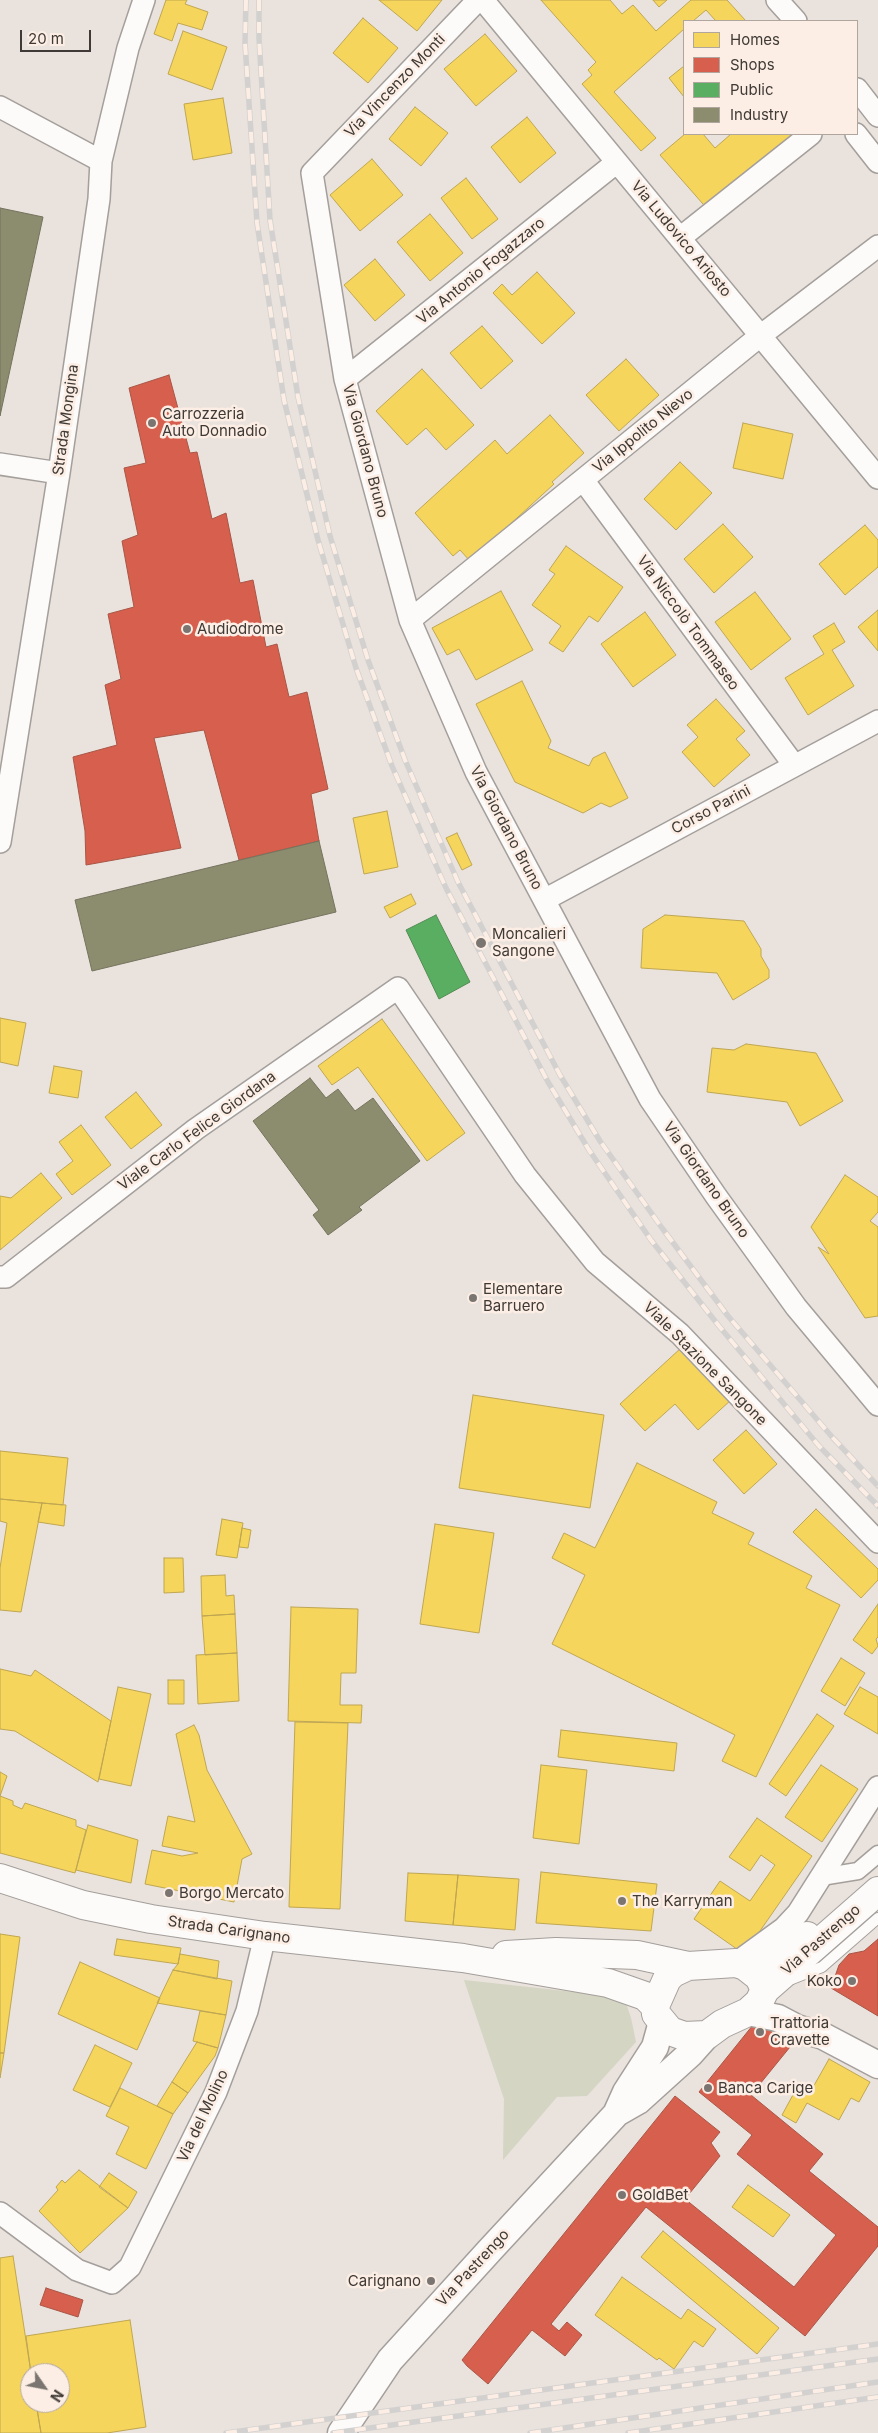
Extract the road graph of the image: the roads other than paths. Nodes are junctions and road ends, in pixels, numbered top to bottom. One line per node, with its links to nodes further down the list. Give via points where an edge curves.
1 (144, 0): 12 (street, Strada Mongina, via 128,48)
2 (478, 0): 15 (street, Via Vincenzo Monti)
3 (482, 0): 13 (street, Via Ludovico Ariosto)
4 (776, 0): 5 (street); 6 (street)
5 (786, 20)
6 (795, 20)
7 (858, 93): 9 (street)
8 (0, 107): 12 (street)
9 (878, 116)
10 (810, 135): 16 (street)
11 (857, 135): 14 (street)
12 (101, 161): 21 (street, Strada Mongina, via 99,199)
13 (617, 162): 16 (street, Via Ludovico Ariosto); 19 (street, Via Antonio Fogazzaro)
14 (878, 162)
15 (312, 173): 19 (street, Via Giordano Bruno)
16 (680, 238): 18 (street, Via Ludovico Ariosto)
17 (878, 246): 18 (street, Via Ippolito Nievo)
18 (760, 336): 22 (street, Via Ludovico Ariosto); 23 (street, Via Ippolito Nievo)
19 (345, 379): 24 (street, Via Giordano Bruno)
20 (0, 464): 21 (street)
21 (59, 473): 27 (street, Strada Mongina)
22 (878, 478)
23 (583, 480): 24 (street, Via Ippolito Nievo); 26 (street, Via Niccolò Tommaseo)
24 (410, 620): 28 (street, Via Giordano Bruno, via 476,772)
25 (878, 721): 26 (street, Corso Parini)
26 (794, 766): 28 (street, Corso Parini)
27 (0, 842)
28 (544, 900): 31 (street, Via Giordano Bruno, via 650,1099 796,1307)
29 (398, 988): 30 (street, Viale Carlo Felice Giordana, via 196,1129); 32 (street, Viale Stazione Sangone, via 525,1175 595,1262 680,1334)
30 (2, 1280)
31 (878, 1404)
32 (878, 1542)
33 (878, 1787): 36 (street)
34 (878, 1854): 36 (street, via 858,1871)
35 (878, 1874): 43 (main road, Via Pastrengo, via 803,1939)
36 (821, 1876): 43 (street, via 798,1913)
37 (0, 1878): 40 (main road, Strada Carignano, via 96,1907)
38 (878, 1891): 43 (main road, Via Pastrengo)
39 (878, 1918): 43 (lane, via 822,1967)
40 (264, 1936): 41 (main road, Strada Carignano); 50 (street, Via del Molino, via 247,2012 216,2092 130,2267 112,2283 76,2270)
41 (463, 1958): 42 (main road, Strada Carignano, via 556,1952 637,1955); 45 (main road, Strada Carignano, via 608,1983 645,1996)
42 (688, 1966): 43 (main road, Via Pastrengo); 45 (main road, Via Pastrengo, via 667,1979)
43 (750, 1974): 44 (main road, Via Pastrengo, via 759,2002); 47 (street)
44 (748, 2012): 46 (main road, Via Pastrengo); 47 (street, via 778,2018)
45 (658, 2014): 46 (main road, via 676,2034); 49 (street, Via Pastrengo, via 655,2047 626,2092)
46 (707, 2035): 49 (street, Via Pastrengo, via 638,2101)
47 (824, 2036): 48 (street)
48 (878, 2065)
49 (617, 2113): 51 (street, Via Pastrengo, via 390,2360)
50 (0, 2213)
51 (340, 2433)

